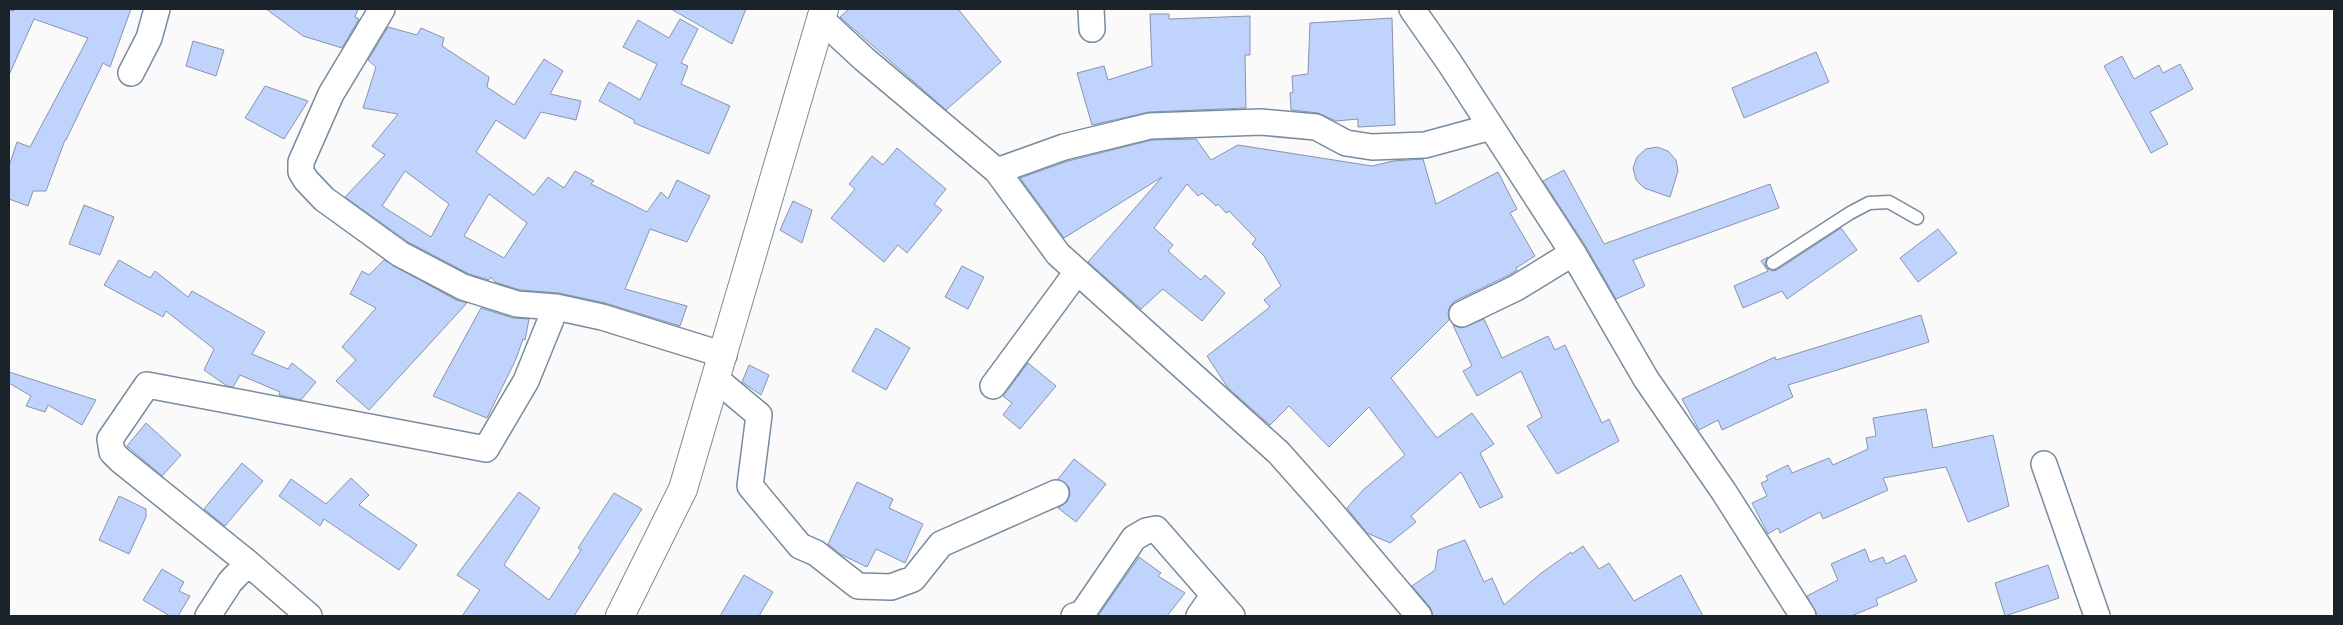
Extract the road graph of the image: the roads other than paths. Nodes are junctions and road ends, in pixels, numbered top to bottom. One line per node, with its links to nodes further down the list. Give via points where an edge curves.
1 (157, 9): 5 (street, via 150,38)
2 (382, 9): 12 (street, via 331,94 301,162 301,172 324,199 400,254 463,287 517,304)
3 (1412, 9): 6 (street)
4 (823, 14): 7 (street, via 864,59); 14 (street)
5 (131, 73)
6 (1491, 127): 7 (street, via 1425,145 1372,147 1346,143 1316,127 1262,122 1150,126 1064,147); 9 (street)
7 (997, 171): 11 (street, via 1058,254)
8 (1917, 218): 10 (lane, via 1889,202 1869,203)
9 (1573, 253): 13 (street, via 1516,288); 27 (street, via 1646,379 1724,492)
10 (1774, 263)
11 (1077, 272): 15 (street); 26 (street, via 1278,453)
12 (556, 307): 14 (street, via 602,317); 18 (street, via 526,381 486,449 147,384 110,439 112,452)
13 (1462, 314)
14 (720, 367): 17 (street, via 759,415 750,486 800,546 816,553 858,586 891,588 914,579 942,544); 22 (street, via 683,489)
15 (993, 386)
16 (2044, 464): 28 (street)
17 (1056, 493)
18 (248, 563): 20 (street, via 230,582); 21 (street)
19 (1213, 596): 23 (street, via 1156,529 1134,538 1082,614); 24 (street); 25 (street)
20 (208, 616)
21 (309, 616)
22 (620, 616)
23 (1074, 616)
24 (1199, 616)
25 (1232, 616)
26 (1418, 616)
27 (1803, 616)
28 (2097, 616)

